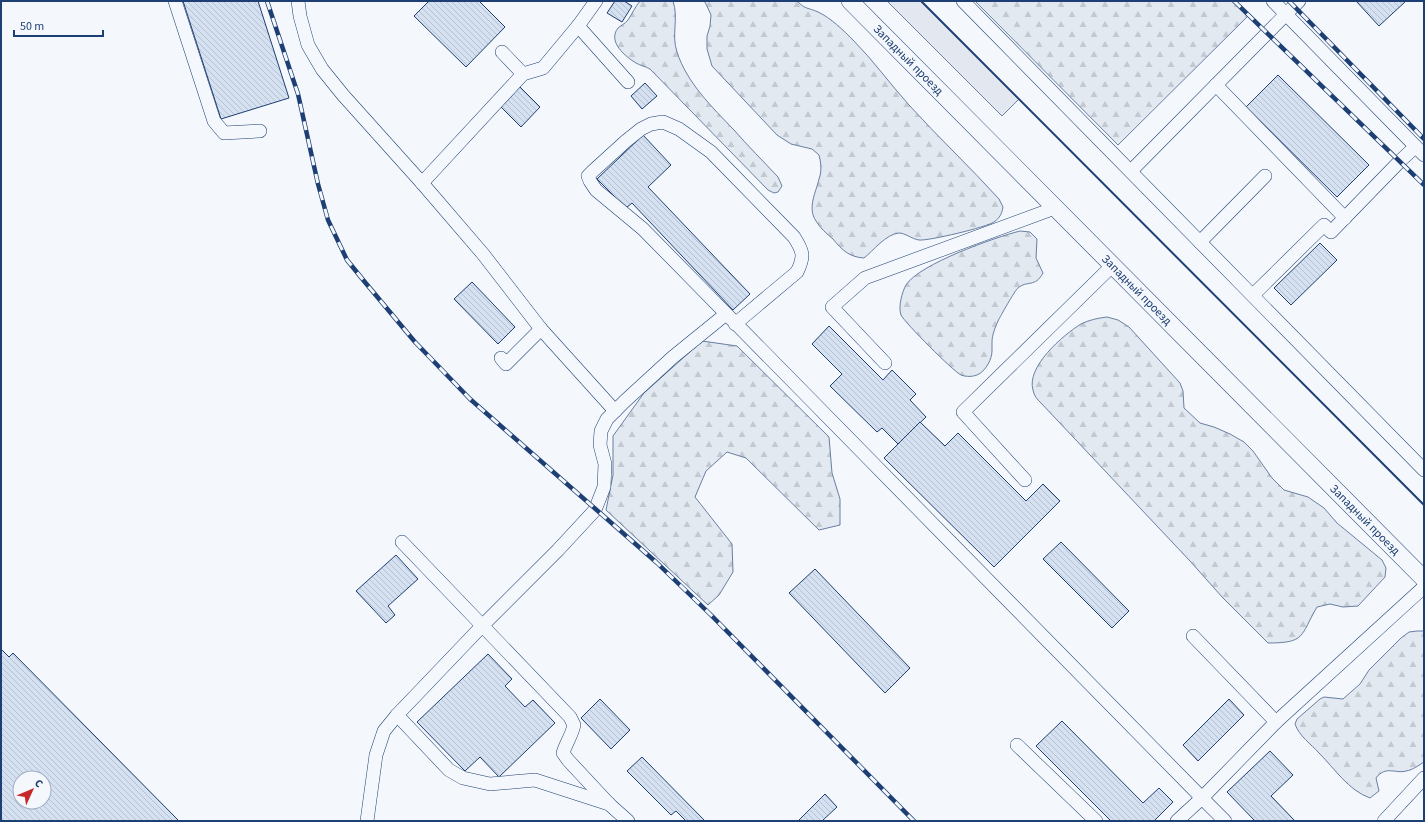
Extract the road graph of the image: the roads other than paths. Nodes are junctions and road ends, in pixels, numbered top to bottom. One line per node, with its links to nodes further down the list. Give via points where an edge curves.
1 (175, 1): 14 (lane, via 214,122 224,134)
2 (298, 1): 18 (lane, via 308,44 322,69)
3 (596, 1): 9 (lane)
4 (850, 1): 19 (main road, Западный проезд)
5 (963, 1): 16 (lane)
6 (1273, 1): 8 (lane)
7 (1299, 1): 8 (lane)
8 (1286, 14): 13 (lane); 15 (lane)
9 (578, 26): 11 (lane, via 543,68); 12 (lane)
10 (502, 52): 11 (lane)
11 (522, 74): 18 (lane)
12 (628, 82)
13 (1216, 85): 16 (lane); 20 (lane)
14 (260, 131)
15 (1420, 151): 20 (lane, via 1400,161)
16 (1131, 171): 21 (lane)
17 (1265, 176): 21 (lane)
18 (422, 183): 26 (lane)
19 (1054, 208): 22 (main road, Западный проезд); 28 (lane, via 865,278 832,307)
20 (1345, 218): 23 (lane, via 1331,232 1324,225)
21 (1200, 242): 23 (lane)
22 (1112, 266): 31 (lane, via 963,412); 33 (main road, Западный проезд)
23 (1252, 295): 30 (lane)
24 (726, 314): 25 (lane); 25 (lane, via 643,230 590,182 588,176 593,171 626,141 651,124 663,122 679,129 711,152 794,236 801,248 803,261 797,272); 29 (lane)
25 (735, 324): 41 (lane)
26 (541, 329): 27 (lane, via 506,364); 29 (lane)
27 (501, 358)
28 (886, 363)
29 (615, 411): 35 (lane, via 607,419 602,431 600,445 605,464 604,487 595,510)
30 (1424, 470)
31 (1025, 480)
32 (402, 542): 35 (lane)
33 (1424, 580)
34 (1424, 587): 38 (lane)
35 (483, 625): 37 (lane); 42 (lane, via 570,717 574,725 563,752)
36 (1193, 636): 38 (lane)
37 (397, 715): 42 (lane, via 449,770 464,778 490,784 535,780); 44 (lane, via 384,731 376,755)
38 (1276, 722): 41 (lane)
39 (1017, 745): 46 (lane)
40 (1424, 778): 48 (lane)
41 (1202, 798): 43 (lane); 47 (lane)
42 (609, 804): 45 (lane)
43 (1182, 819)
44 (367, 821)
45 (628, 821)
46 (1096, 821)
47 (1224, 821)
48 (1384, 821)

